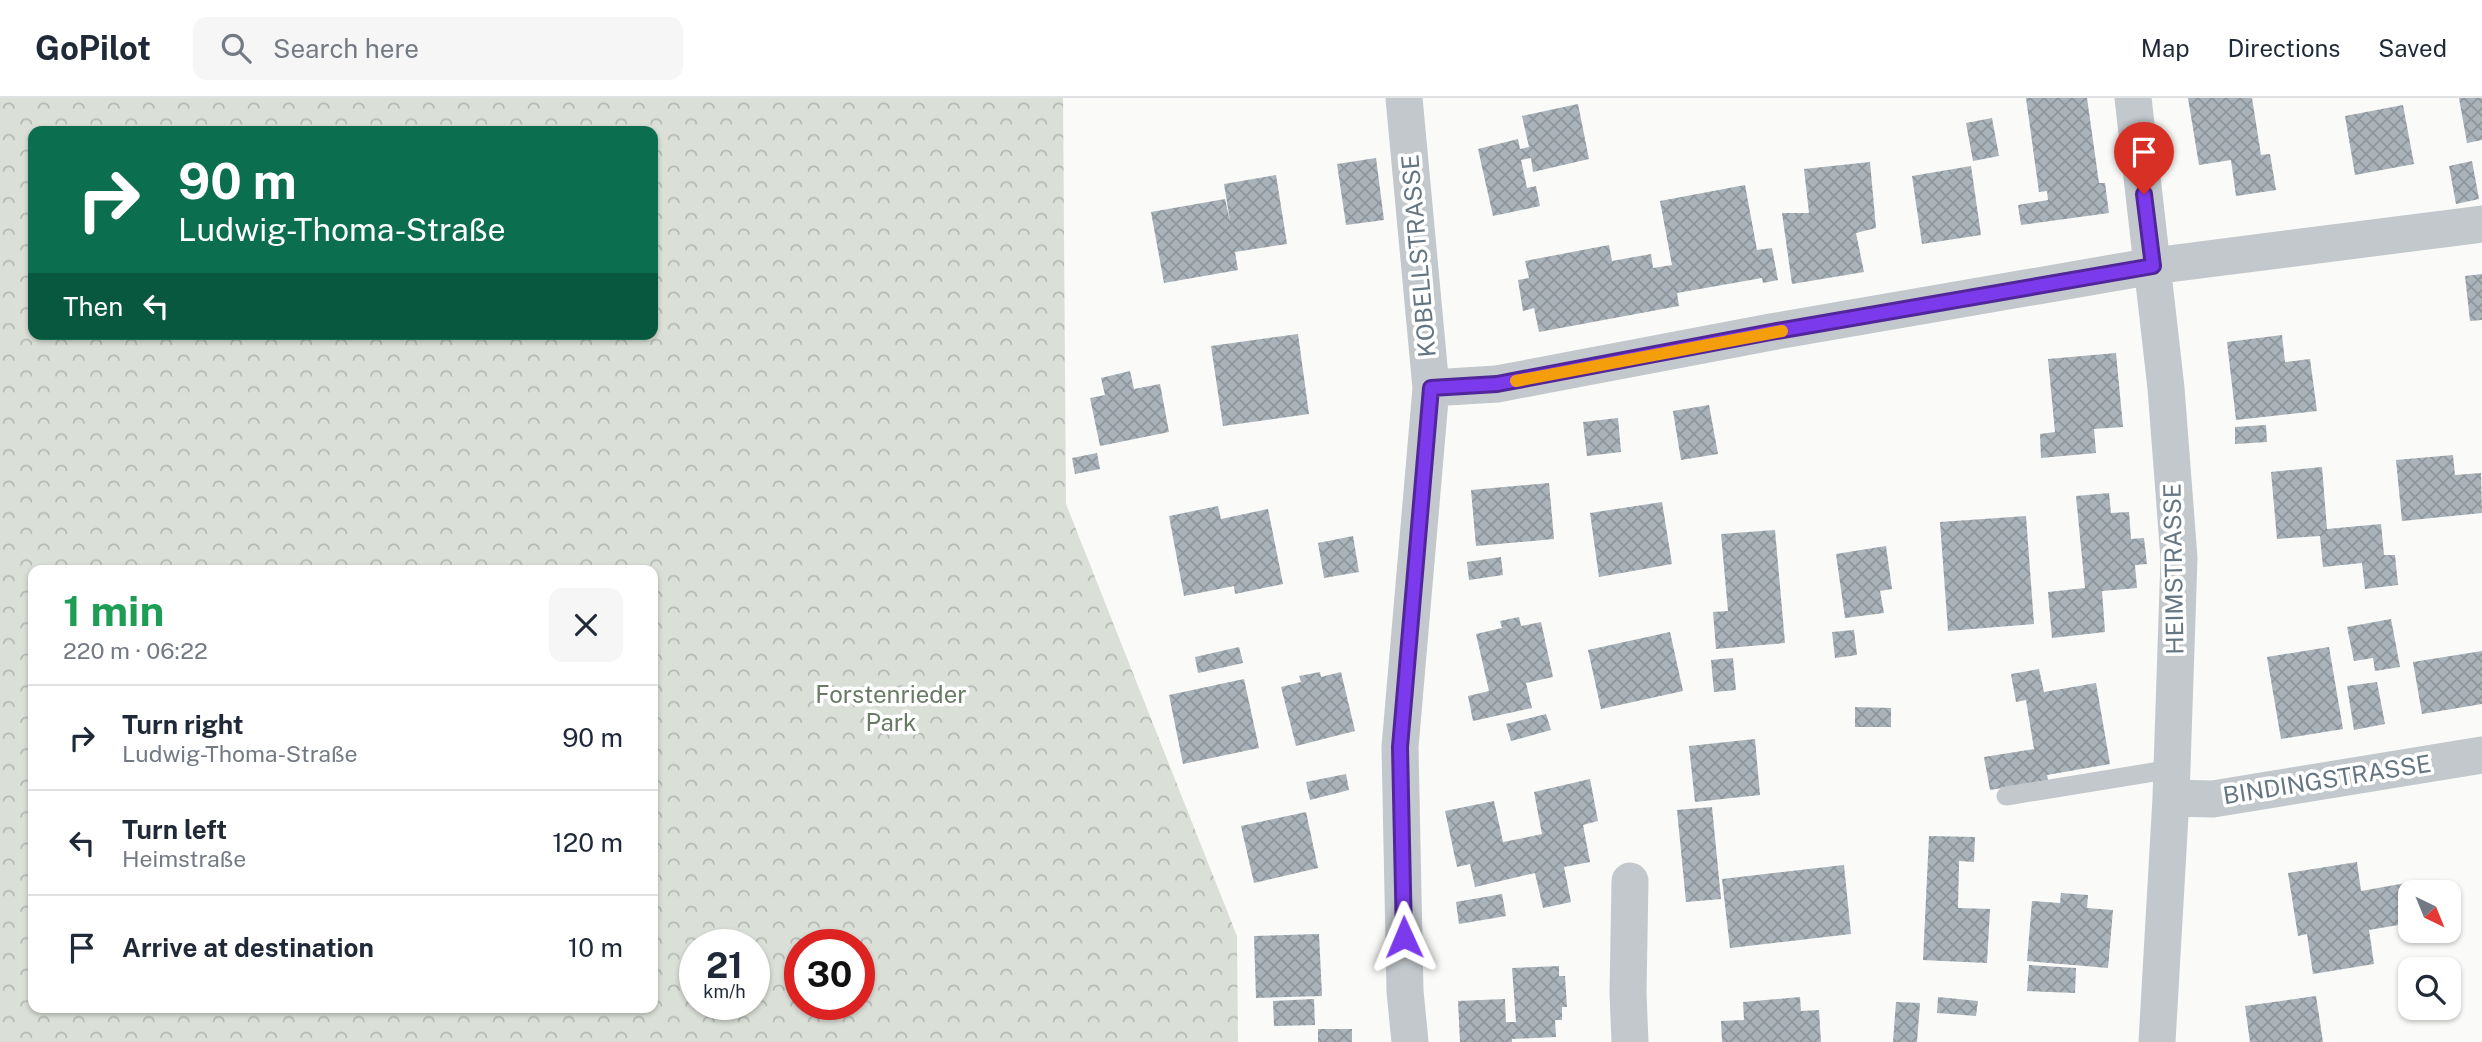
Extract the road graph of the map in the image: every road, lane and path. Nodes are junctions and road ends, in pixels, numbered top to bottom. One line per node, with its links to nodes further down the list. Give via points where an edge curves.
1 (1404, 98): 5 (street, KOBELLSTRASSE)
2 (2133, 98): 4 (street, HEIMSTRASSE)
3 (2482, 224): 4 (street)
4 (2153, 266): 5 (street, via 1497,384); 7 (street, HEIMSTRASSE, via 2179,558)
5 (1431, 388): 10 (street, KOBELLSTRASSE, via 1400,747)
6 (2482, 755): 7 (street, BINDINGSTRASSE, via 2213,799)
7 (2172, 784): 8 (lane); 12 (street, HEIMSTRASSE)
8 (2006, 796)
9 (1630, 881): 11 (street)
10 (1410, 1042)
11 (1630, 1042)
12 (2157, 1042)

